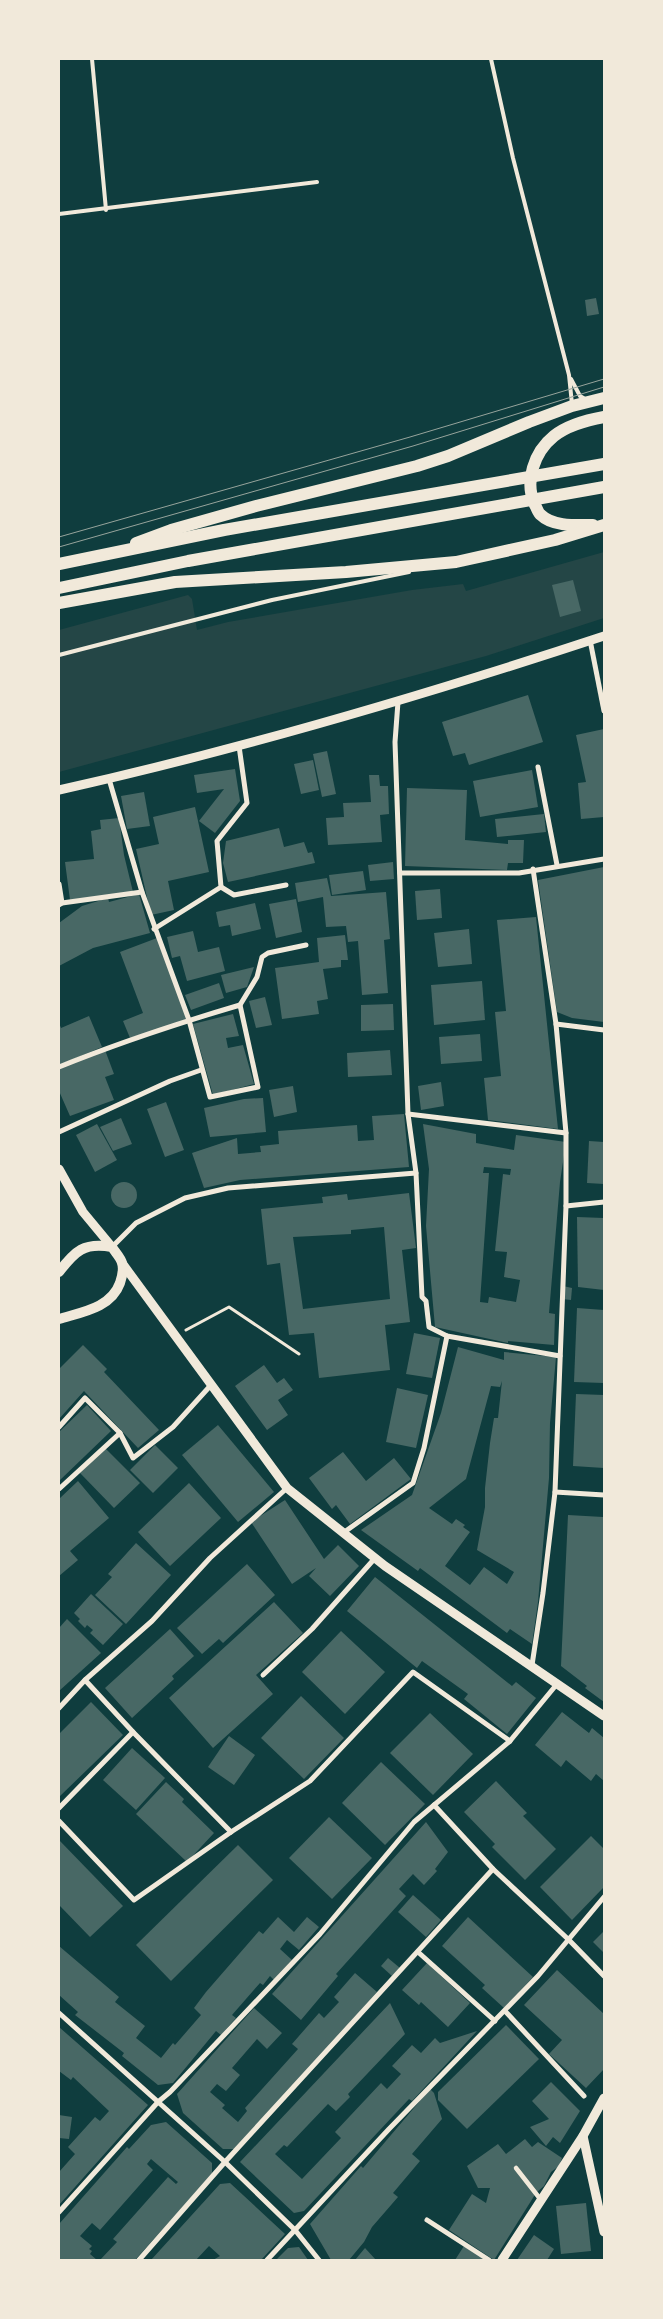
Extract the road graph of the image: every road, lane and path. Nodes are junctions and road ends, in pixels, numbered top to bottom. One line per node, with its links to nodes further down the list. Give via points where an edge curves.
1 (92, 59): 4 (lane)
2 (491, 59): 6 (lane)
3 (316, 182): 4 (lane)
4 (106, 210): 5 (lane)
5 (59, 214)
6 (569, 375): 8 (lane, via 580,396); 9 (lane)
7 (604, 398): 8 (main road)
8 (588, 402): 9 (main road)
9 (572, 406): 14 (main road, via 417,466 171,530 142,539)
10 (604, 416): 13 (main road, via 585,420 554,436 534,464 530,481 532,497 540,515 553,522)
11 (604, 464): 14 (main road, via 424,494)
12 (604, 487): 17 (main road, via 147,568)
13 (604, 525): 15 (main road, via 555,540)
14 (118, 552): 16 (main road)
15 (456, 562): 18 (main road, via 175,582); 21 (lane, via 272,600)
16 (59, 564)
17 (59, 588)
18 (59, 603)
19 (604, 636): 20 (street)
20 (590, 640): 22 (street); 23 (street)
21 (59, 655)
22 (398, 702): 24 (street); 31 (street, via 395,742)
23 (604, 711)
24 (239, 746): 26 (street); 34 (street, via 247,803 217,841)
25 (538, 767): 29 (street)
26 (109, 779): 27 (street); 35 (street)
27 (59, 790)
28 (604, 859): 29 (street)
29 (557, 866): 30 (street)
30 (533, 869): 31 (street, via 519,873); 41 (street)
31 (400, 873): 45 (street)
32 (59, 884): 36 (street)
33 (286, 885): 34 (street, via 234,895)
34 (221, 887): 37 (street)
35 (142, 892): 36 (street); 37 (street)
36 (60, 904)
37 (154, 929): 40 (street)
38 (306, 945): 39 (street, via 262,957 257,977)
39 (240, 1005): 40 (street); 44 (street, via 258,1087 210,1097)
40 (189, 1020): 43 (street); 44 (street)
41 (556, 1024): 42 (street); 47 (street)
42 (604, 1030)
43 (59, 1067)
44 (201, 1070): 46 (street)
45 (408, 1114): 47 (street); 49 (street)
46 (59, 1132)
47 (566, 1133): 51 (street)
48 (59, 1168): 52 (street, via 83,1212)
49 (416, 1173): 52 (street, via 228,1188 185,1198 136,1223); 57 (street, via 422,1296 426,1302 429,1327)
50 (604, 1202): 51 (street)
51 (566, 1206): 59 (street)
52 (112, 1247): 53 (main road); 54 (main road, via 88,1246 77,1252)
53 (122, 1264): 55 (main road, via 117,1290 108,1301 91,1310); 56 (street)
54 (59, 1272)
55 (59, 1319)
56 (177, 1335): 58 (path, via 229,1307); 60 (street)
57 (448, 1336): 59 (street); 67 (street, via 424,1448 413,1483)
58 (299, 1354)
59 (560, 1356): 65 (street)
60 (211, 1385): 62 (street, via 173,1427 133,1458); 63 (street)
61 (59, 1426): 62 (street, via 85,1398)
62 (120, 1433): 64 (street)
63 (287, 1488): 67 (street); 71 (street, via 210,1558 152,1621)
64 (59, 1489)
65 (556, 1492): 66 (street); 69 (street)
66 (604, 1494)
67 (343, 1533): 68 (street)
68 (376, 1557): 69 (street); 70 (street, via 312,1629)
69 (532, 1665): 72 (street)
70 (263, 1675)
71 (85, 1680): 73 (street); 75 (street)
72 (557, 1683): 74 (street); 76 (street)
73 (59, 1708)
74 (604, 1716)
75 (133, 1732): 78 (street); 80 (street)
76 (510, 1741): 77 (street); 80 (street, via 413,1672 310,1781)
77 (434, 1805): 81 (street); 91 (street, via 414,1822 320,1934)
78 (59, 1808)
79 (59, 1820): 80 (street, via 134,1900)
80 (231, 1832)
81 (493, 1869): 83 (street); 84 (street)
82 (604, 1897): 83 (street)
83 (569, 1940): 85 (street); 86 (street)
84 (418, 1952): 88 (street); 93 (street)
85 (604, 1976)
86 (505, 2011): 88 (street); 89 (street)
87 (59, 2013): 91 (street)
88 (495, 2021): 98 (street)
89 (584, 2096)
90 (604, 2098): 92 (street)
91 (158, 2102): 93 (street); 96 (street)
92 (583, 2136): 95 (street); 99 (street)
93 (225, 2162): 98 (street); 100 (street)
94 (516, 2168): 95 (street)
95 (541, 2200): 104 (street)
96 (59, 2212)
97 (427, 2220): 103 (street)
98 (295, 2230): 101 (street); 102 (street)
99 (604, 2232)
100 (139, 2260)
101 (267, 2260)
102 (319, 2260)
103 (489, 2260)
104 (502, 2260)

